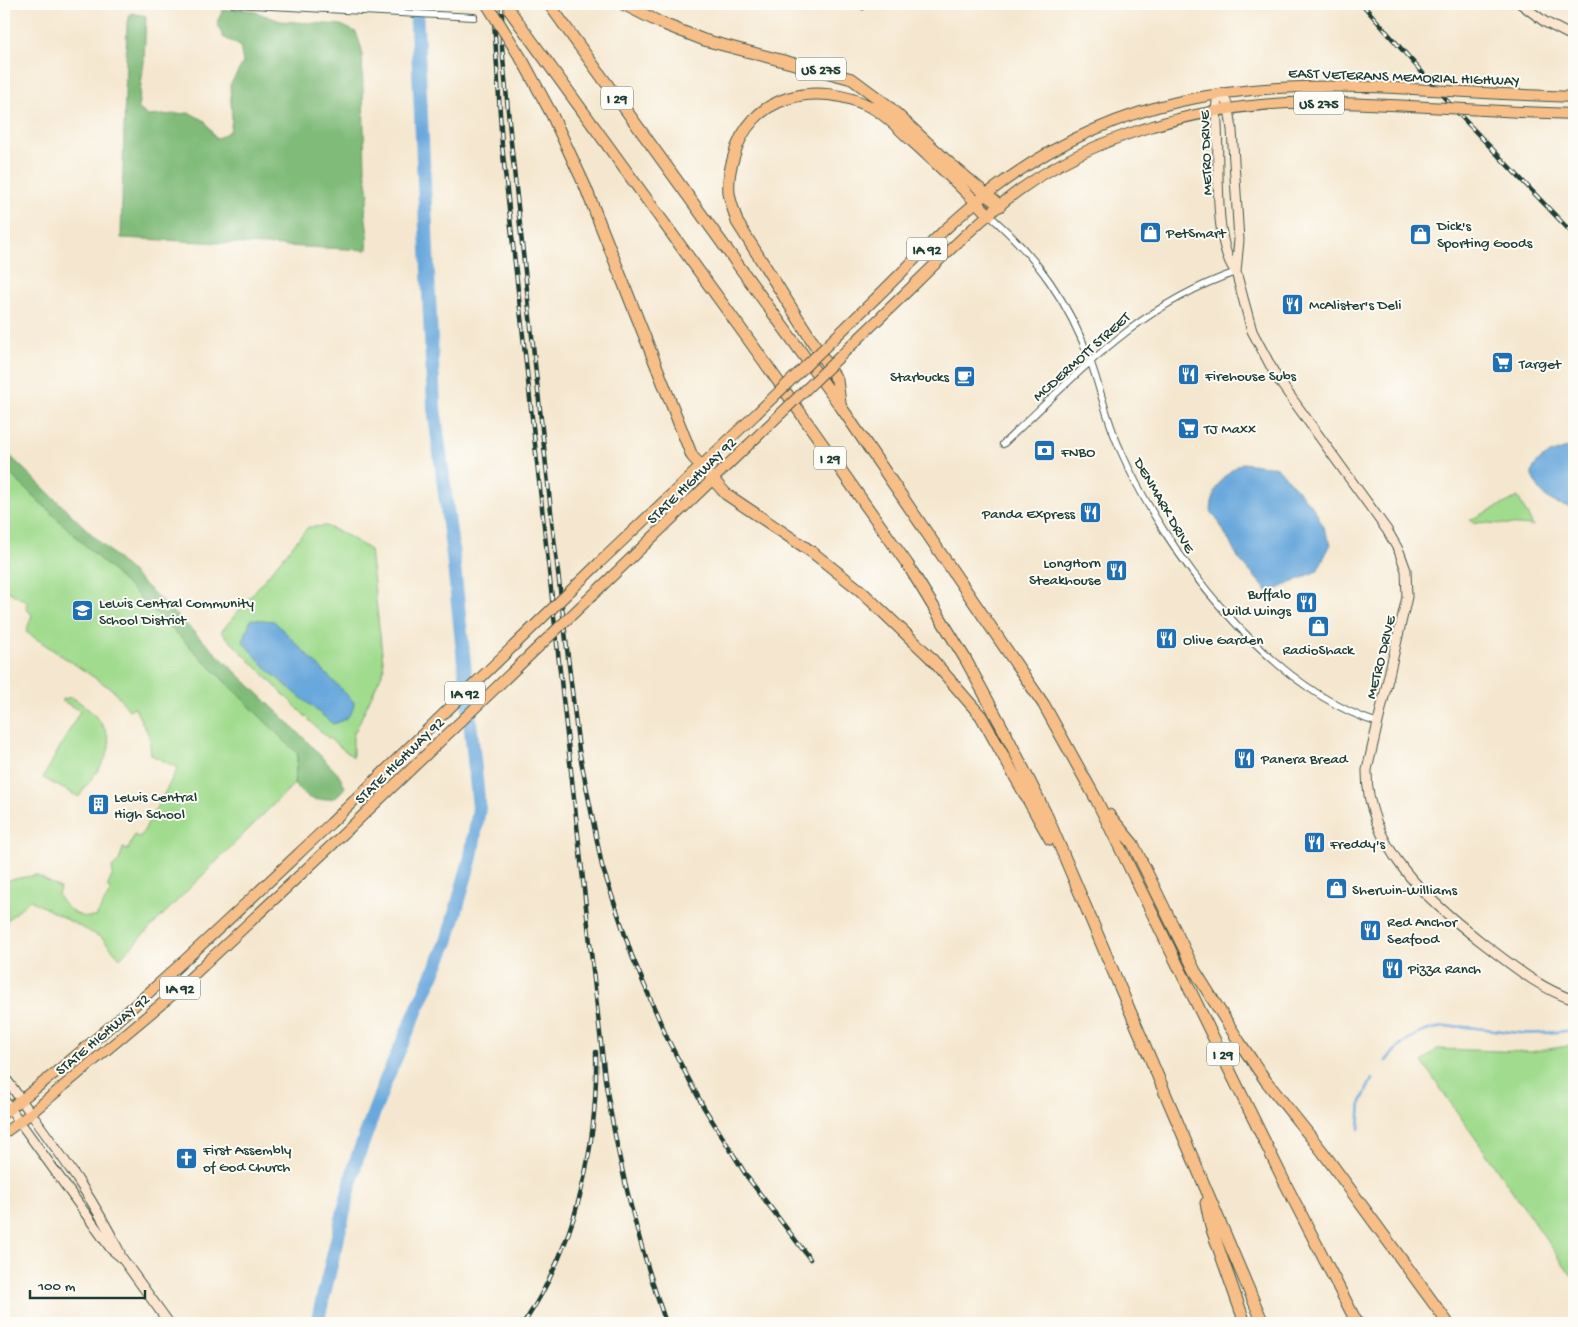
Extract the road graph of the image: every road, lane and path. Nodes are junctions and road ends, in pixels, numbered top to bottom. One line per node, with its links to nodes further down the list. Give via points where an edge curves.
1 (233, 4): 7 (street)
2 (487, 4): 24 (highway, bridge, via 524,63 586,186 692,456)
3 (506, 4): 28 (highway, I 29, via 908,566 966,660 1008,738 1047,816)
4 (623, 4): 14 (highway, US 275, via 704,40 852,79 887,105)
5 (1521, 4): 8 (street, via 1545,22)
6 (551, 6): 22 (highway, I 29)
7 (474, 18)
8 (1574, 37)
9 (1222, 93): 10 (main road, EAST VETERANS MEMORIAL HIGHWAY / US 275, bridge, via 1298,86); 11 (street, METRO DRIVE); 12 (street, METRO DRIVE); 14 (main road, EAST VETERANS MEMORIAL HIGHWAY / US 275, via 1156,106 1103,126 1046,153)
10 (1574, 96)
11 (1229, 108): 12 (main road, EAST VETERANS MEMORIAL HIGHWAY / US 275); 13 (main road, EAST VETERANS MEMORIAL HIGHWAY / US 275, bridge, via 1309,103); 18 (street, METRO DRIVE, via 1239,240)
12 (1216, 111): 16 (main road, EAST VETERANS MEMORIAL HIGHWAY / US 275, via 1136,132 1084,154 1047,172); 18 (street, METRO DRIVE, via 1224,250 1228,263)
13 (1574, 114)
14 (987, 193): 15 (main road, EAST VETERANS MEMORIAL HIGHWAY / IA 92); 16 (highway)
15 (976, 202): 17 (highway); 19 (main road, EAST VETERANS MEMORIAL HIGHWAY / IA 92); 22 (highway, via 884,115 856,101 827,94 788,98 768,106 749,123 730,169 729,193 737,222 837,380)
16 (1000, 206): 17 (main road, EAST VETERANS MEMORIAL HIGHWAY / US 275)
17 (989, 215): 20 (main road, EAST VETERANS MEMORIAL HIGHWAY / US 275); 21 (street, DENMARK DRIVE, via 1031,255 1054,287 1073,320)
18 (1236, 272): 21 (street, MCDERMOTT STREET, via 1202,284 1164,304 1115,339); 26 (street, METRO DRIVE, via 1246,315 1260,350 1387,530 1406,570 1406,608)
19 (877, 296): 24 (main road, STATE HIGHWAY 92 / IA 92, bridge)
20 (887, 311): 25 (main road, STATE HIGHWAY 92 / US 275, bridge)
21 (1090, 362): 23 (street, MCDERMOTT STREET); 26 (street, DENMARK DRIVE, via 1110,425 1138,488 1160,527 1201,584 1250,637 1305,684 1337,706)
22 (841, 407): 27 (highway, I 29, via 1044,705)
23 (1004, 444)
24 (701, 466): 25 (highway); 31 (main road, STATE HIGHWAY 92 / IA 92, bridge, via 198,949 64,1067)
25 (713, 479): 28 (highway, via 726,494 812,552 861,591 930,657 981,716); 33 (main road, STATE HIGHWAY 92 / IA 92, bridge, via 171,996)
26 (1378, 723): 29 (street, METRO DRIVE, via 1367,770 1368,789 1381,830 1403,868 1432,902 1512,966 1542,986)
27 (1096, 799): 41 (highway, I 29); 42 (highway, via 1133,844 1195,971 1240,1043)
28 (1069, 870): 36 (highway, I 29)
29 (1574, 1000)
30 (4, 1076): 31 (street)
31 (21, 1100): 32 (main road, STATE HIGHWAY 92 / IA 92); 33 (street)
32 (6, 1107): 34 (street)
33 (30, 1114): 34 (main road, STATE HIGHWAY 92 / IA 92); 37 (street, via 86,1194)
34 (19, 1122): 35 (main road, STATE HIGHWAY 92 / IA 92); 37 (street, via 111,1249)
35 (4, 1133)
36 (1201, 1176): 39 (highway, via 1211,1227); 40 (highway, I 29)
37 (122, 1258): 38 (street)
38 (169, 1323)
39 (1245, 1323)
40 (1263, 1323)
41 (1356, 1323)
42 (1448, 1323)

